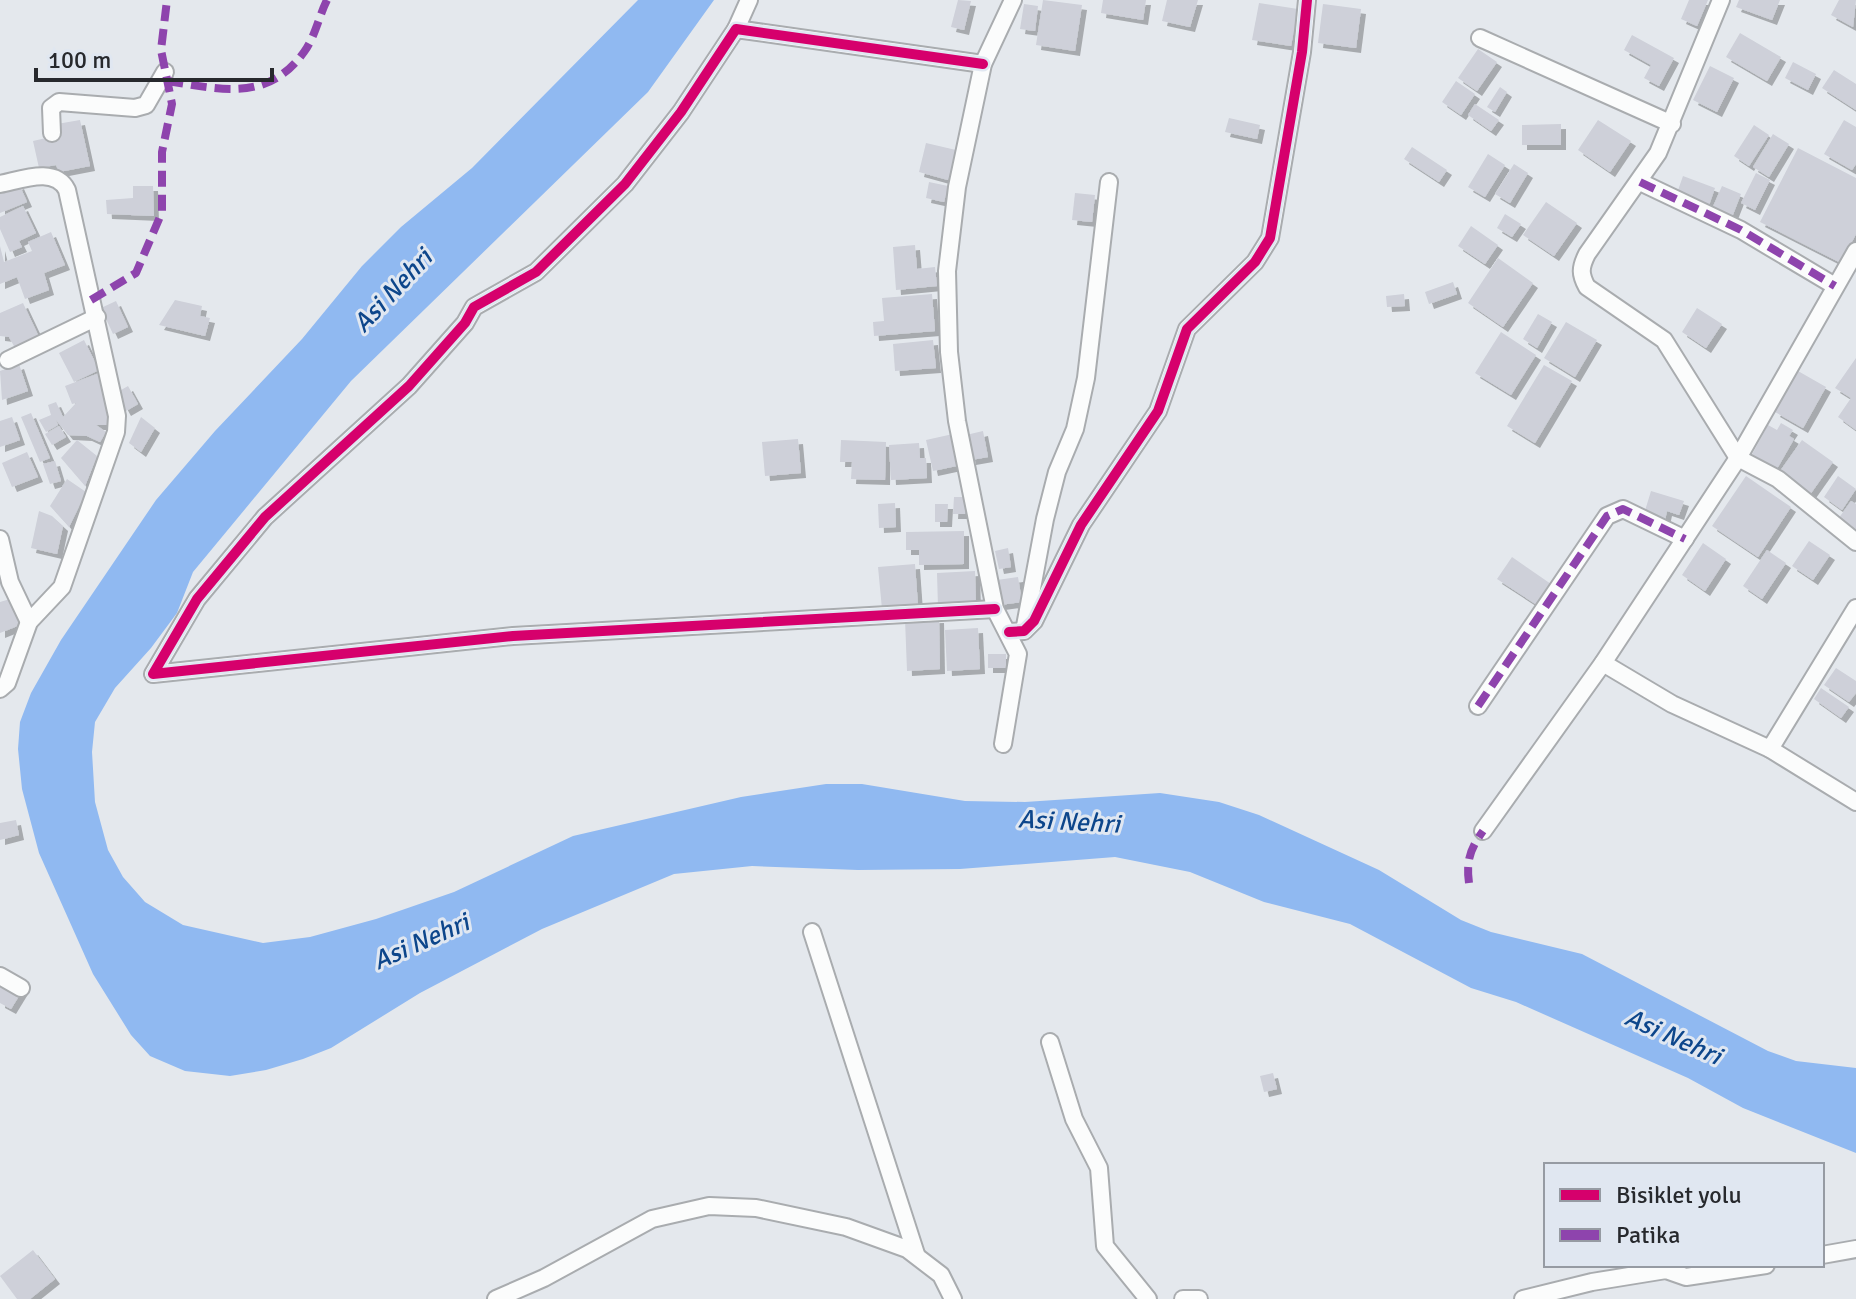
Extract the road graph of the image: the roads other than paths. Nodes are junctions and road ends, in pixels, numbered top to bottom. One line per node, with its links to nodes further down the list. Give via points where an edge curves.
1 (749, 0): 5 (street)
2 (1013, 0): 7 (street)
3 (1307, 0): 25 (street, via 1270,238 1255,262 1187,329 1152,422 1081,525 1034,621)
4 (1721, 0): 9 (street)
5 (736, 29): 7 (street); 23 (street, via 625,184 536,272 474,307 409,386 265,517 197,599 153,674 513,636)
6 (1480, 38): 9 (street)
7 (983, 64): 23 (street, via 953,212 947,285 957,421)
8 (165, 72): 10 (street, via 146,105 59,102 51,108)
9 (1672, 124): 12 (street)
10 (52, 133)
11 (1109, 182): 25 (street, via 1086,378)
12 (1640, 182): 15 (street, via 1741,230); 18 (street, via 1587,254 1581,276 1587,287 1671,348)
13 (0, 184): 16 (street, via 41,175 64,183)
14 (1856, 251): 15 (street)
15 (1835, 286): 18 (street)
16 (97, 317): 17 (street); 24 (street, via 116,432 62,587)
17 (8, 360)
18 (1738, 458): 20 (street); 21 (street, via 1778,479)
19 (0, 539): 24 (street, via 10,582)
20 (1685, 539): 26 (street); 28 (street, via 1623,509 1607,516)
21 (1856, 542)
22 (1856, 608): 30 (street)
23 (995, 609): 25 (street)
24 (29, 622): 27 (street, via 7,683)
25 (1016, 632): 29 (street, via 1018,654)
26 (1603, 663): 30 (street, via 1672,704); 32 (street)
27 (0, 689)
28 (1478, 706)
29 (1003, 744)
30 (1770, 749): 31 (street)
31 (1856, 802)
32 (1483, 831)
33 (812, 932): 38 (street)
34 (0, 976): 35 (street)
35 (21, 988)
36 (1050, 1042): 43 (street, via 1074,1119 1099,1168 1105,1246)
37 (1856, 1249): 39 (street)
38 (916, 1254): 41 (street, via 846,1227 756,1208 709,1206 652,1219); 42 (street, via 941,1275)
39 (1824, 1255)
40 (1753, 1267): 46 (street, via 1686,1277 1666,1270)
41 (496, 1299)
42 (953, 1299)
43 (1148, 1299)
44 (1183, 1299): 45 (street)
45 (1199, 1299)
46 (1523, 1299)

